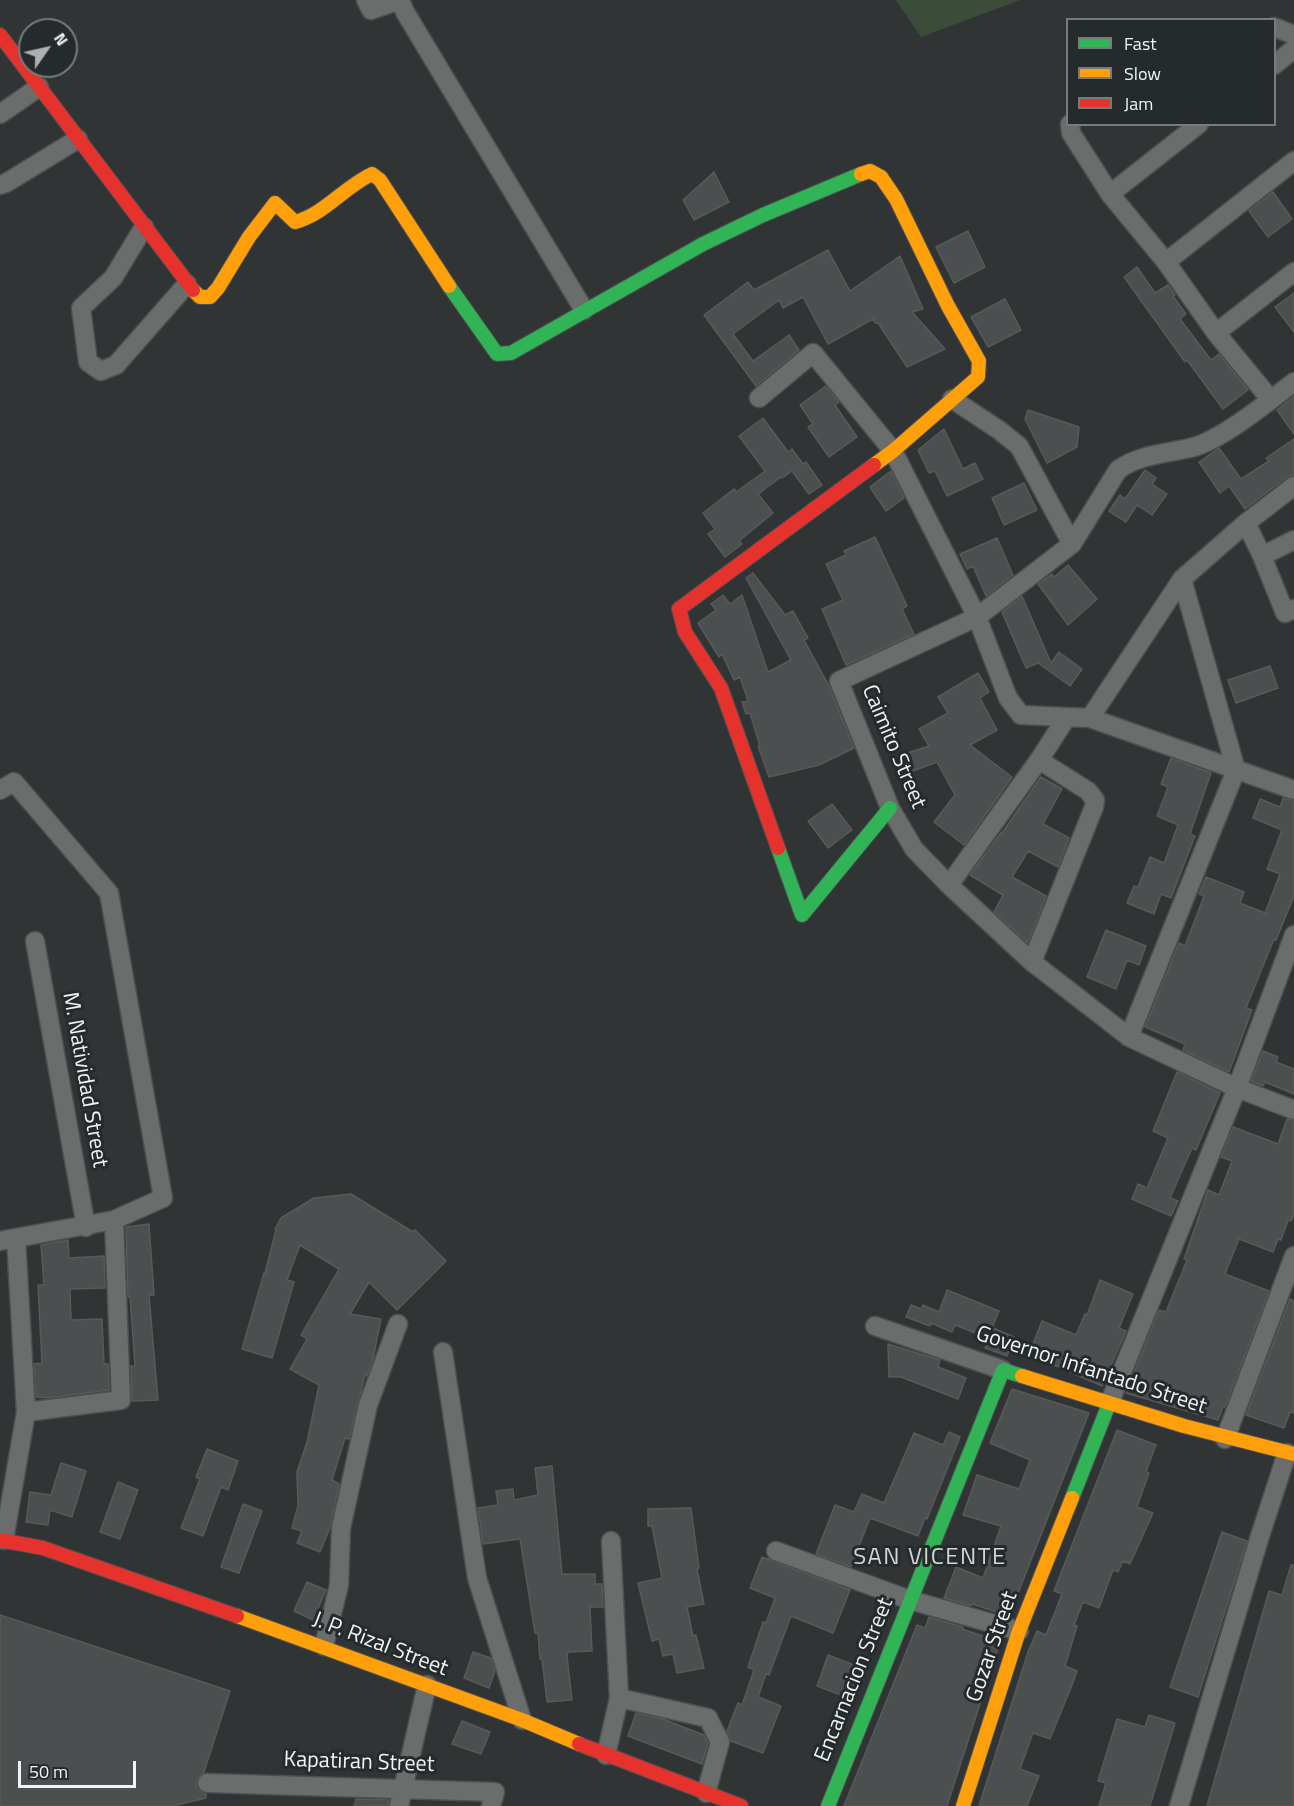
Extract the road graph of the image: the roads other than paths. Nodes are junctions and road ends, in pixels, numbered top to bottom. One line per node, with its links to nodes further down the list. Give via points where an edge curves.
1 (366, 0): 2 (street, via 371,10)
2 (400, 0): 20 (street)
3 (1276, 27): 4 (street)
4 (1294, 35)
5 (0, 36): 8 (main road)
6 (1294, 49): 7 (street)
7 (1276, 64)
8 (39, 87): 9 (street); 12 (main road)
9 (0, 114)
10 (1070, 126): 15 (street)
11 (1195, 126): 15 (street)
12 (78, 140): 14 (street); 16 (main road)
13 (1294, 161): 17 (street)
14 (0, 185)
15 (1110, 194): 17 (street)
16 (144, 227): 19 (main road); 19 (street, via 113,278 81,308 88,362 101,371 116,365)
17 (1166, 262): 21 (street)
18 (1294, 273): 21 (street)
19 (187, 284): 20 (main road, via 200,297 210,297 275,203 295,222 310,218 372,174 380,180 428,257 497,354 511,354)
20 (584, 310): 24 (main road, via 724,232 789,201 870,171 881,177 896,199 980,361 978,377)
21 (1216, 333): 25 (street)
22 (1294, 382): 25 (street, Caimito Street)
23 (759, 398): 26 (street, via 813,353)
24 (952, 399): 26 (main road); 30 (street, via 1019,446)
25 (1271, 400): 30 (street, Caimito Street, via 1215,438 1128,463 1118,470)
26 (893, 451): 34 (street); 41 (main road, via 679,609 685,632 720,688 802,915)
27 (1294, 486): 28 (street)
28 (1246, 523): 31 (street); 32 (street)
29 (1294, 540): 31 (street)
30 (1072, 544): 34 (street, Caimito Street)
31 (1262, 556): 33 (street, via 1285,614)
32 (1182, 579): 36 (street); 38 (street)
33 (1294, 609)
34 (978, 618): 35 (street, via 1008,698 1022,715); 41 (street, Caimito Street, via 839,681)
35 (1067, 717): 36 (street); 37 (street)
36 (1090, 718): 38 (street)
37 (1040, 760): 42 (street); 45 (street, via 1088,791 1095,800)
38 (1236, 770): 40 (street); 46 (street)
39 (0, 790): 49 (street, via 14,782 109,894 163,1198)
40 (1294, 790)
41 (890, 808): 42 (street, Caimito Street, via 914,849)
42 (949, 885): 45 (street, Caimito Street)
43 (1294, 935): 47 (street)
44 (35, 941): 50 (street, M. Natividad Street)
45 (1032, 962): 46 (street, Caimito Street)
46 (1129, 1037): 47 (street, Caimito Street)
47 (1237, 1088): 48 (street, Caimito Street); 57 (street)
48 (1294, 1110)
49 (114, 1220): 50 (street); 58 (street, via 121,1400)
50 (86, 1227): 51 (street)
51 (8, 1240): 58 (street)
52 (1294, 1256): 59 (street)
53 (398, 1324): 66 (street, via 368,1405 341,1528 339,1585)
54 (875, 1326): 56 (street, Governor Infantado Street)
55 (443, 1352): 69 (street, via 477,1578)
56 (1004, 1370): 57 (main road, Governor Infantado Street); 64 (main road, Encarnacion Street)
57 (1109, 1404): 59 (main road, Governor Infantado Street); 65 (main road, Gozar Street)
58 (26, 1412): 61 (street)
59 (1224, 1439): 60 (main road, Governor Infantado Street)
60 (1291, 1454): 78 (street, via 1259,1539)
61 (2, 1540): 66 (main road, J. P. Rizal Street, via 70,1557)
62 (611, 1541): 68 (street)
63 (776, 1551): 64 (street)
64 (910, 1600): 65 (street); 76 (main road, Encarnacion Street)
65 (1019, 1631): 77 (main road, Gozar Street)
66 (324, 1646): 67 (main road, J. P. Rizal Street)
67 (427, 1685): 69 (main road, J. P. Rizal Street); 73 (street)
68 (619, 1698): 70 (street); 72 (street, via 708,1718 720,1742)
69 (522, 1720): 70 (main road, J. P. Rizal Street)
70 (606, 1755): 72 (main road, J. P. Rizal Street)
71 (207, 1783): 73 (street, Kapatiran Street)
72 (705, 1793): 75 (main road, J. P. Rizal Street)
73 (401, 1797): 74 (street, Kapatiran Street, via 495,1791)
74 (491, 1806)
75 (741, 1806)
76 (828, 1806)
77 (963, 1806)
78 (1179, 1806)

